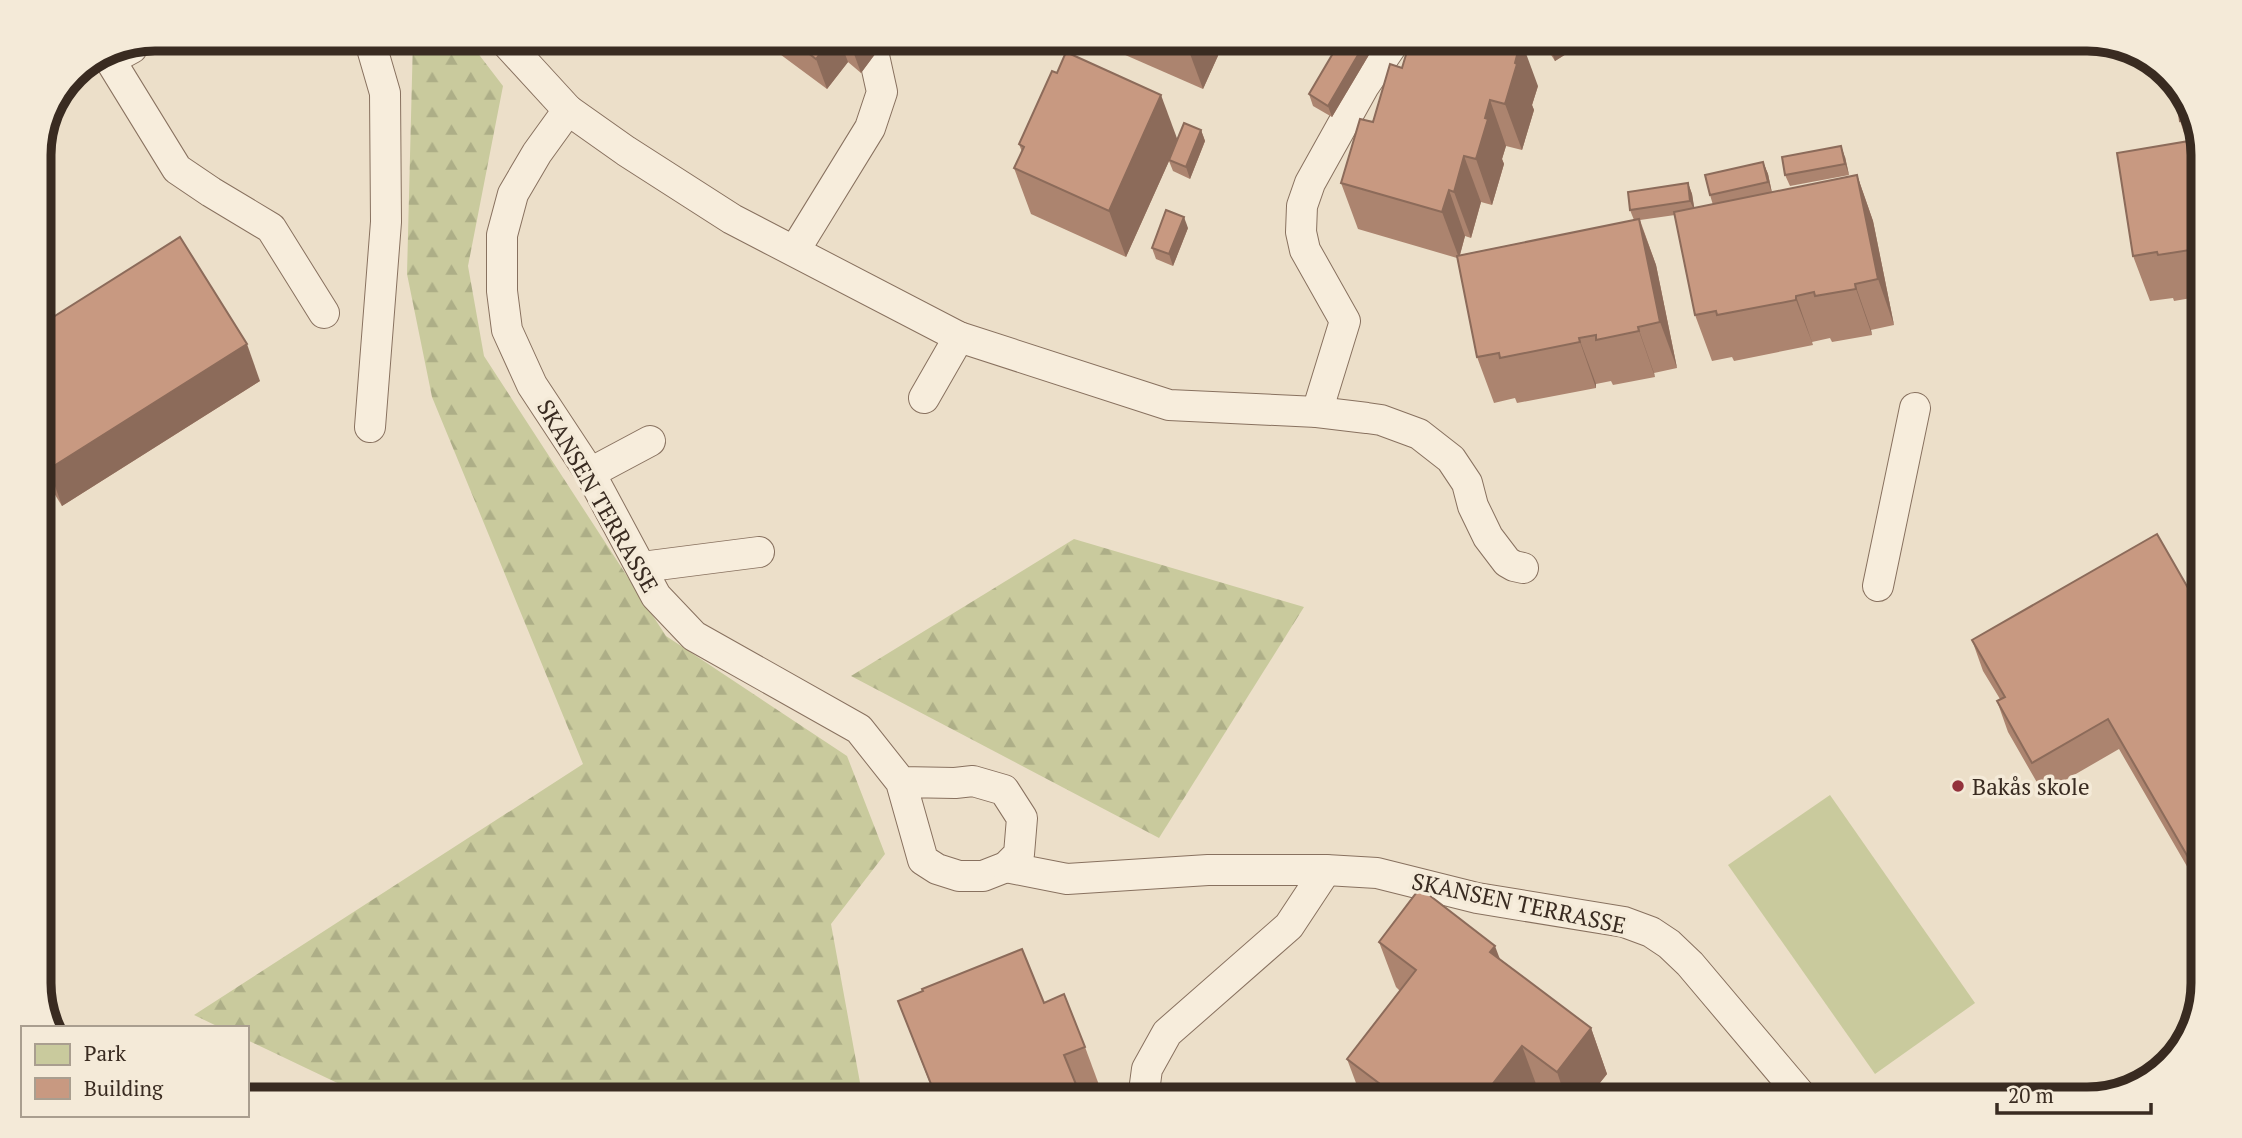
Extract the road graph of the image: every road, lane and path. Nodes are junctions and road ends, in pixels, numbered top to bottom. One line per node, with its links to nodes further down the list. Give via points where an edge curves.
1 (373, 51): 13 (lane, via 385,93 386,222)
2 (514, 51): 6 (lane)
3 (873, 51): 7 (lane, via 883,92 870,128)
4 (1388, 51): 12 (lane, via 1310,183 1302,206 1305,250 1345,321)
5 (111, 61): 8 (lane, via 177,169 271,228)
6 (568, 110): 7 (lane, via 732,219); 15 (lane, SKANSEN TERRASSE, via 513,194 502,235 502,291 507,330 532,385)
7 (795, 250): 9 (lane)
8 (324, 313)
9 (959, 337): 10 (lane); 12 (lane, via 1169,405)
10 (924, 398)
11 (1915, 408): 19 (lane)
12 (1317, 412): 18 (lane, via 1381,420 1419,434 1451,459 1467,483 1488,537 1507,562)
13 (370, 427)
14 (650, 441): 15 (lane)
15 (590, 473): 17 (lane, SKANSEN TERRASSE)
16 (759, 552): 17 (lane)
17 (642, 567): 20 (lane, SKANSEN TERRASSE, via 656,596 694,636 859,729)
18 (1523, 568)
19 (1878, 586)
20 (901, 782): 21 (lane, SKANSEN TERRASSE, via 923,860 959,876 983,876); 21 (lane, via 973,781 1004,790 1022,818 1019,854)
21 (1006, 867): 22 (lane, SKANSEN TERRASSE, via 1067,879 1208,870)
22 (1326, 870): 23 (lane, via 1289,926 1167,1033 1147,1069); 24 (lane, SKANSEN TERRASSE, via 1377,873 1477,898 1624,922 1651,932 1690,964)
23 (1145, 1087)
24 (1793, 1087)

